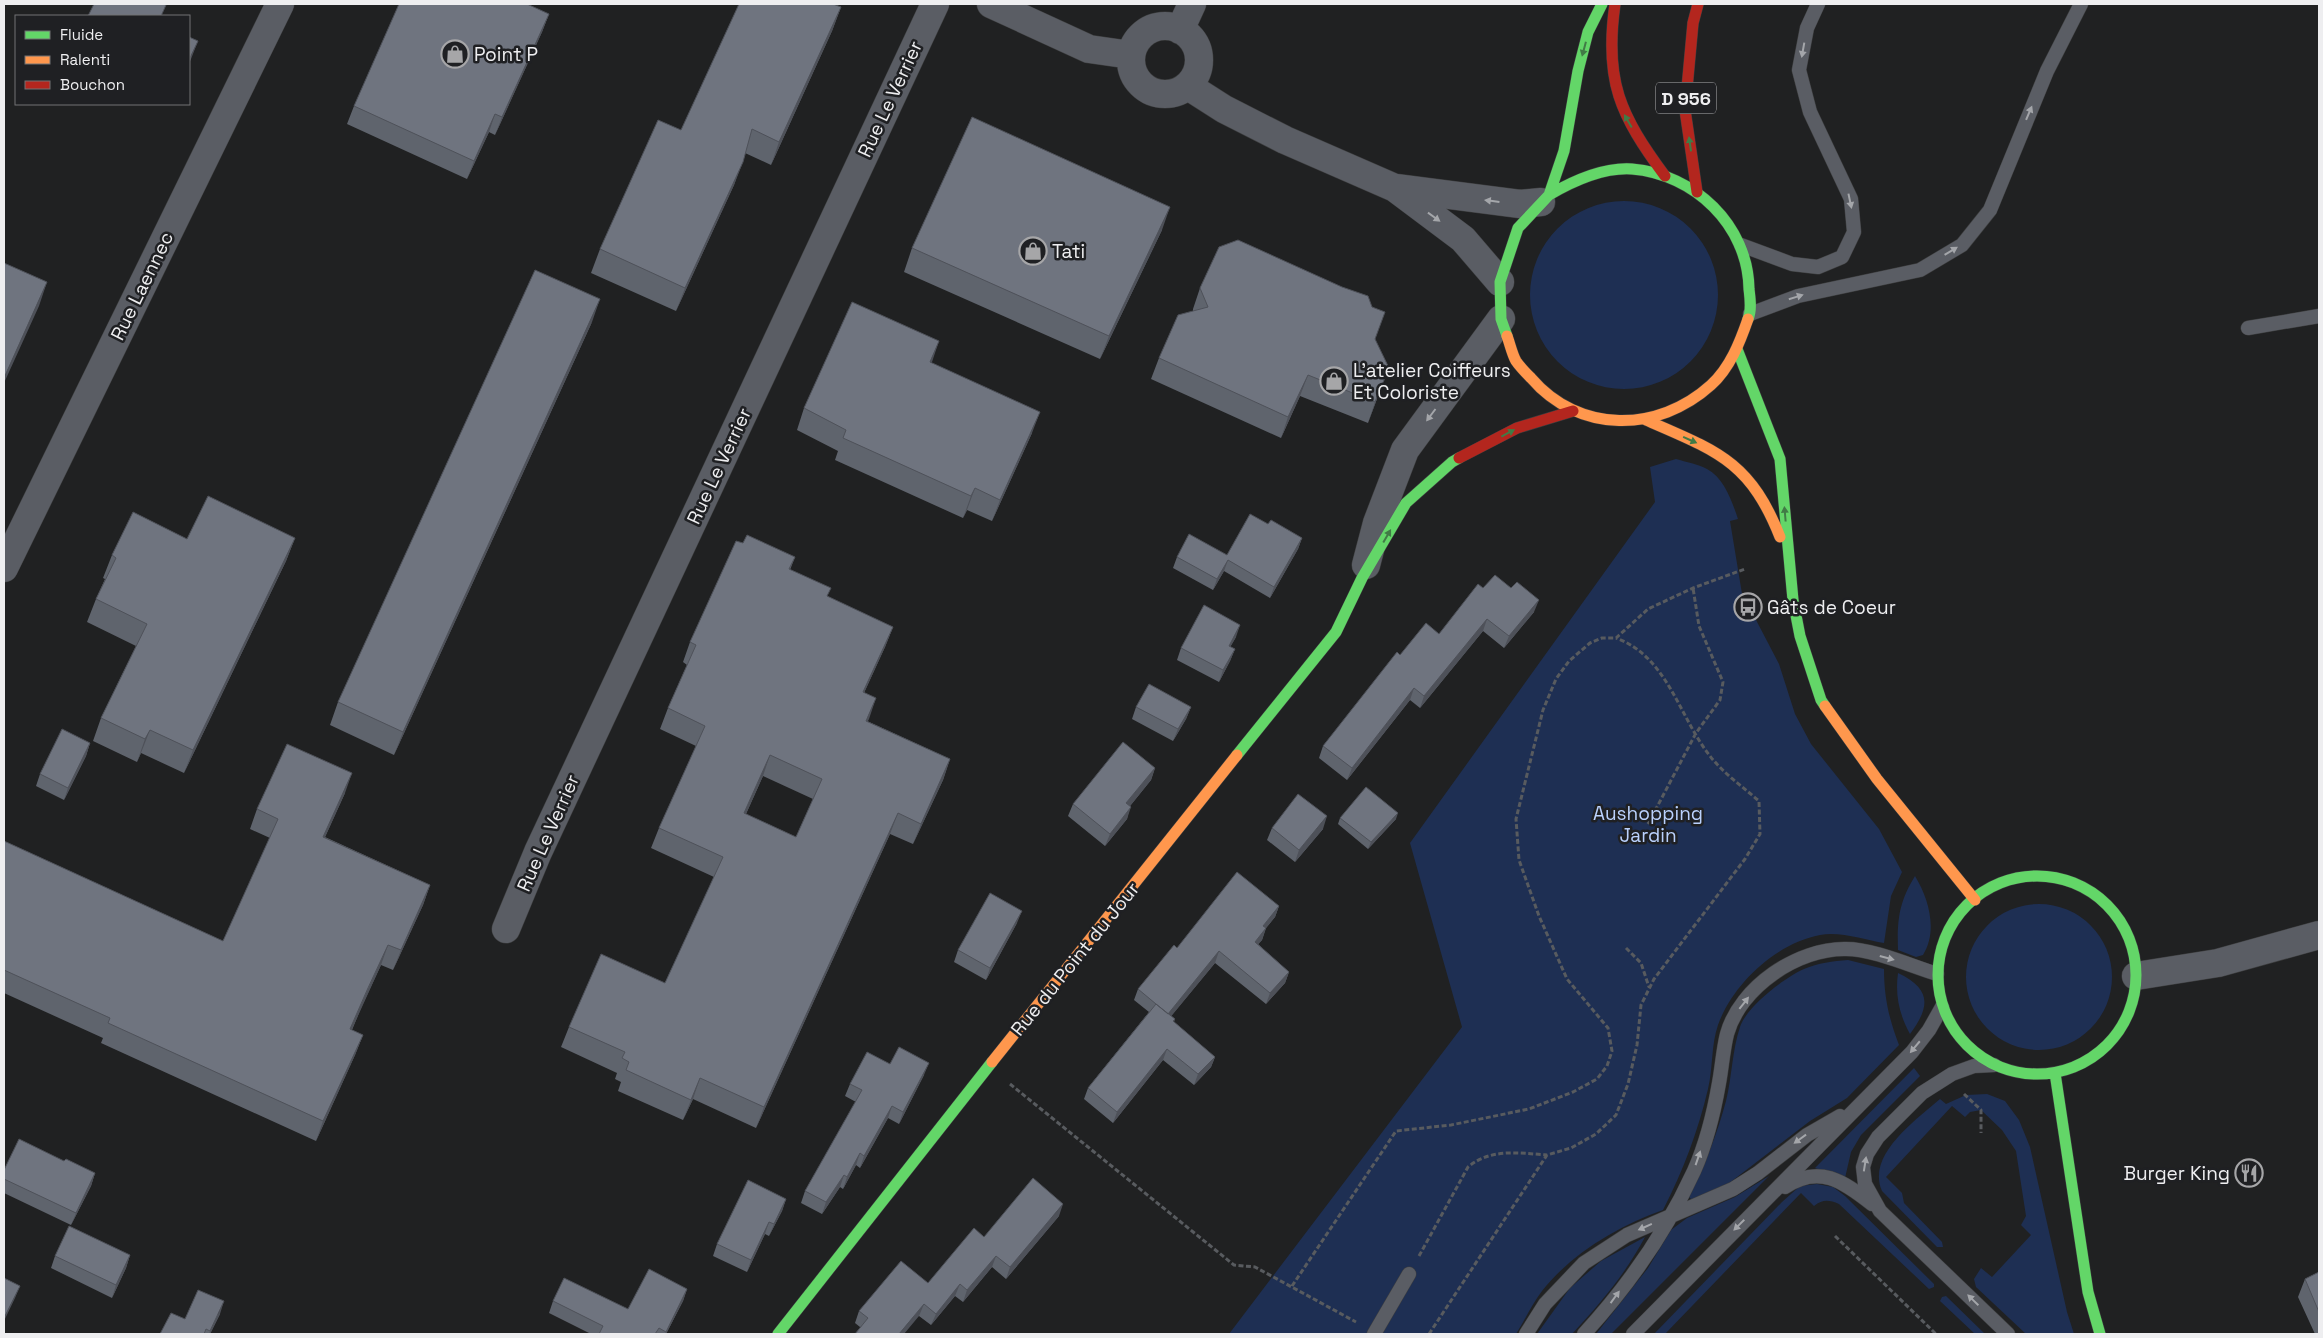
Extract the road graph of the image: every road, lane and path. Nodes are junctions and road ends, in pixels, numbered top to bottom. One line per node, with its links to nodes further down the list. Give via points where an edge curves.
1 (280, 4): 27 (street, Rue Laennec)
2 (935, 4): 35 (street, Rue Le Verrier, via 538,852)
3 (991, 4): 11 (street, via 1089,49)
4 (1192, 4): 10 (street)
5 (1602, 4): 16 (main road, one-way to 16, via 1588,32 1564,151)
6 (1615, 4): 13 (main road, one-way to 6, via 1642,146 1622,110 1614,85 1609,49)
7 (1698, 4): 15 (main road, D 956, one-way to 7, via 1686,110 1693,23)
8 (1818, 4): 17 (lane, one-way to 17, via 1806,28 1799,70 1810,112 1851,199 1854,232 1842,257 1818,267 1792,264)
9 (2081, 4): 19 (lane, one-way to 9, via 1798,296 1920,270 1962,245 1990,210 2047,71)
10 (1180, 30): 11 (street, via 1168,26 1153,28 1138,39); 12 (street, via 1190,37 1198,51 1194,79)
11 (1131, 55): 12 (street, via 1133,72 1139,83 1151,92 1164,95)
12 (1188, 86): 14 (street, via 1224,109 1285,140)
13 (1665, 176): 15 (main road); 16 (main road, via 1631,169 1597,173 1568,184)
14 (1395, 188): 16 (street, one-way to 14, via 1520,204); 18 (street, one-way to 18, via 1464,239)
15 (1697, 192): 17 (main road, via 1718,210)
16 (1545, 199): 18 (main road, via 1518,228)
17 (1741, 245): 19 (main road, via 1750,274)
18 (1500, 282): 21 (main road)
19 (1750, 314): 23 (main road)
20 (2319, 316): 22 (lane)
21 (1501, 319): 24 (main road, via 1516,361 1542,391); 29 (street, Rue du Point du Jour, one-way to 29, via 1405,450 1377,523)
22 (2248, 328)
23 (1737, 349): 25 (main road, via 1712,384 1681,407); 26 (main road, one-way to 23, via 1780,459)
24 (1573, 411): 25 (main road, via 1608,421); 29 (main road, Rue du Point du Jour, one-way to 24, via 1406,503 1452,462 1517,428)
25 (1646, 420): 26 (main road, one-way to 26, via 1722,455 1743,471 1774,518)
26 (1788, 562): 34 (main road, via 1800,636 1821,700 1877,779)
27 (4, 568)
28 (1745, 569): 30 (path)
29 (1362, 578): 43 (main road, Rue du Point du Jour, via 1336,632)
30 (1693, 588): 31 (path, via 1648,609); 32 (path, via 1699,626 1723,682 1720,700)
31 (1616, 638): 32 (path, via 1629,643 1656,666); 54 (path, via 1602,638 1590,643 1569,661 1556,679 1543,710 1516,819 1519,860 1539,916 1567,979 1608,1028 1612,1052 1607,1066 1597,1078 1573,1092 1529,1109 1451,1125 1396,1131)
32 (1696, 733): 33 (path); 40 (path, via 1710,757 1759,801 1760,834 1745,859 1676,947)
33 (1648, 824)
34 (1975, 900): 38 (main road, via 1958,914 1945,936); 39 (main road, via 1992,886 2023,876 2060,878 2092,892 2123,926 2134,950)
35 (506, 929)
36 (2319, 935): 39 (street, via 2218,963)
37 (1626, 948): 40 (path, via 1641,963)
38 (1937, 974): 41 (main road); 51 (lane, one-way to 38, via 1694,1170 1709,1127 1727,1034 1741,1006 1762,983 1789,964 1817,951 1847,948)
39 (2136, 976): 44 (main road, via 2134,1002 2118,1033 2084,1062)
40 (1650, 988): 48 (path, via 1641,1005 1637,1045 1628,1084 1616,1115 1596,1134 1571,1148)
41 (1942, 1007): 42 (main road, via 1961,1040); 46 (lane, one-way to 46, via 1912,1052)
42 (1994, 1065): 44 (main road, via 2020,1074); 50 (lane, one-way to 42, via 1865,1184 1864,1167 1867,1154 1878,1137 1900,1113 1936,1083 1974,1066)
43 (988, 1067): 54 (path, via 1234,1265 1255,1267); 55 (main road, Rue du Point du Jour)
44 (2055, 1073): 63 (main road, via 2088,1292)
45 (1962, 1092): 47 (path, via 1981,1110)
46 (1870, 1094): 49 (lane); 51 (lane, one-way to 51, via 1832,1122 1807,1134 1733,1190)
47 (1981, 1133)
48 (1547, 1155): 53 (path, via 1489,1154 1468,1167); 57 (path)
49 (1757, 1207): 50 (lane, via 1799,1177 1822,1175 1858,1192); 60 (lane, one-way to 60)
50 (1880, 1211): 62 (lane, one-way to 50)
51 (1670, 1216): 58 (lane, one-way to 58, via 1627,1235 1584,1263 1544,1304); 59 (lane, one-way to 51, via 1632,1274)
52 (1835, 1236): 61 (path)
53 (1409, 1274): 56 (lane)
54 (1292, 1286): 56 (path)
55 (778, 1334)
56 (1374, 1334)
57 (1429, 1334)
58 (1526, 1334)
59 (1584, 1334)
60 (1633, 1334)
61 (1936, 1334)
62 (2006, 1334)
63 (2100, 1334)

